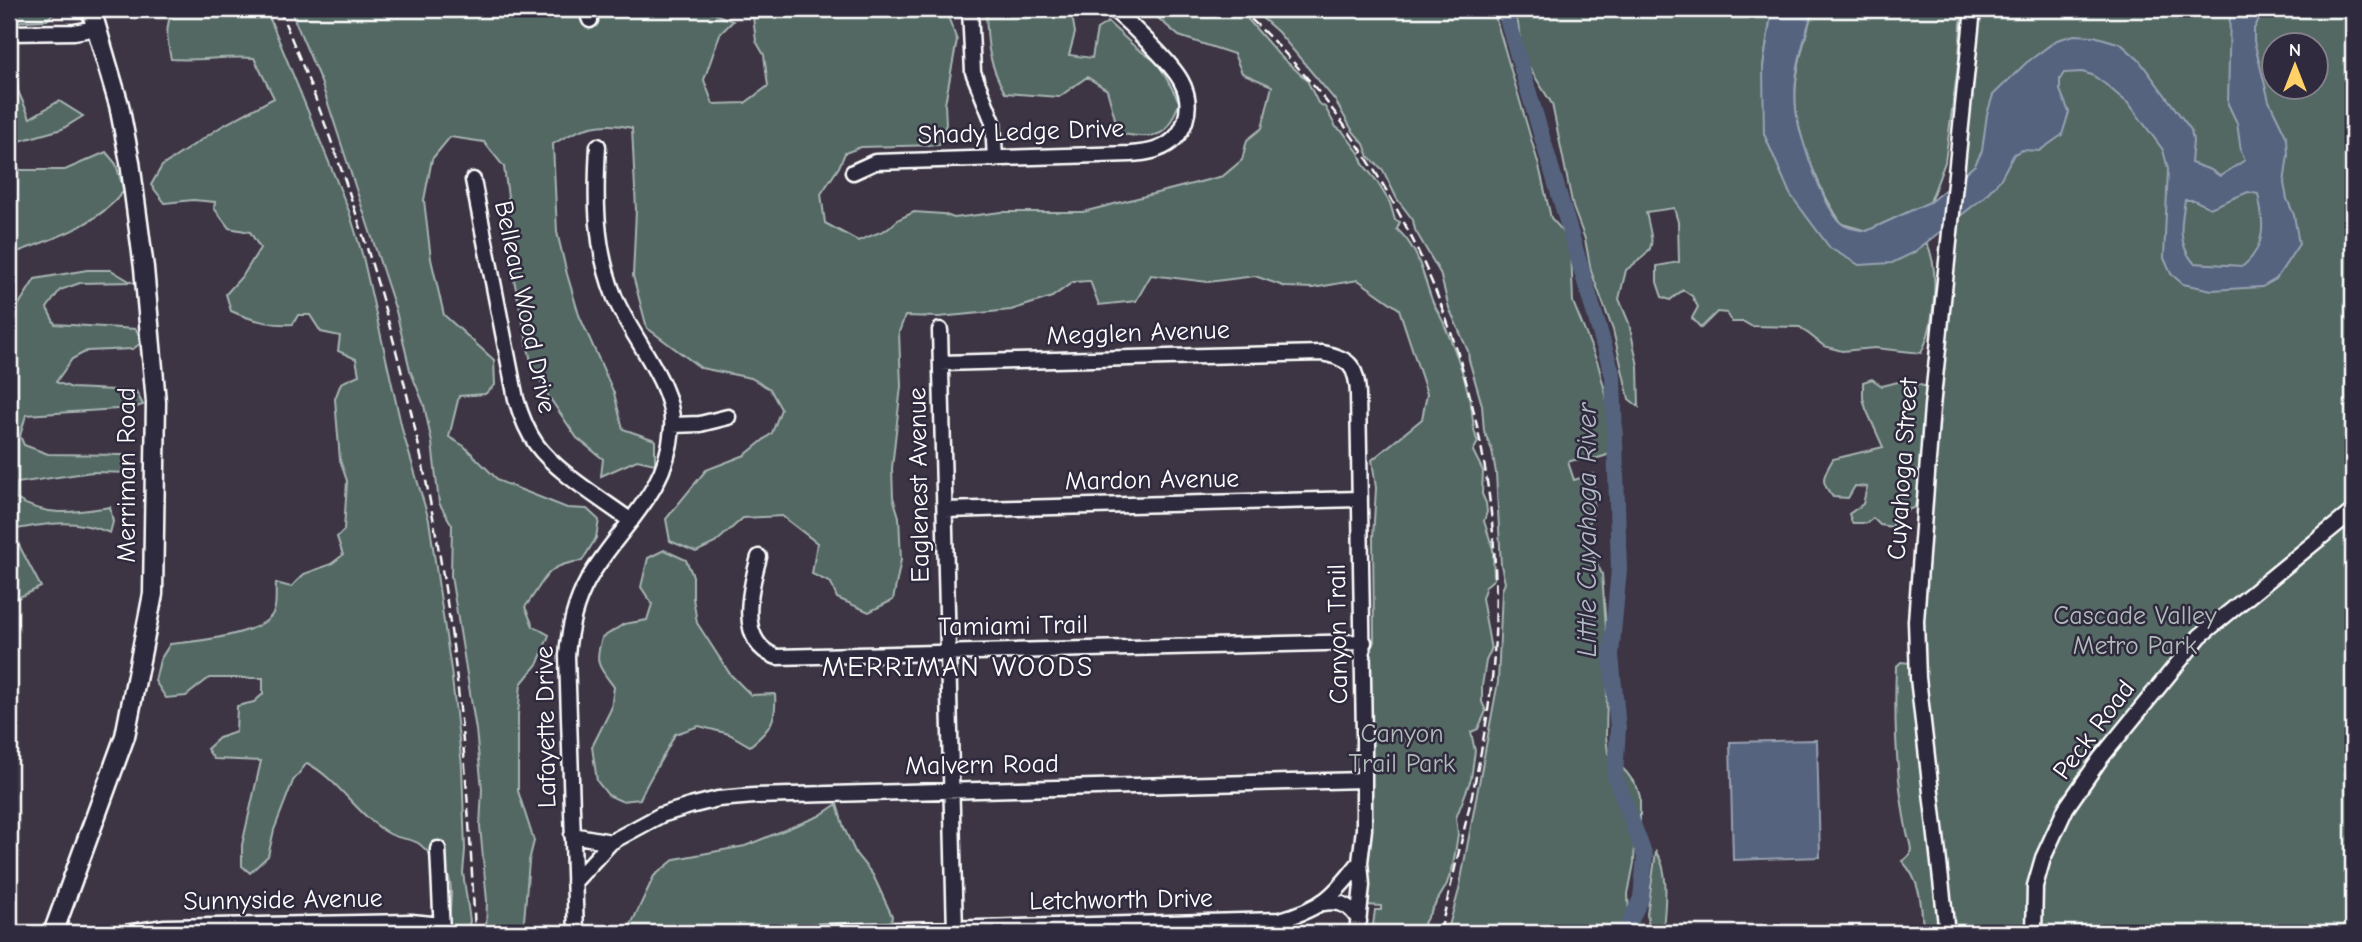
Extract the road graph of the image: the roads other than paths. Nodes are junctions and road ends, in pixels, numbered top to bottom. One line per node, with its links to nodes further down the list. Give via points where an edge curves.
1 (91, 9): 5 (main road, Merriman Road)
2 (970, 9): 8 (street, via 973,72 993,122)
3 (1113, 9): 8 (street, Shady Ledge Drive, via 1181,81 1189,102 1177,136 1149,152)
4 (1973, 9): 39 (street, Cuyahoga Street, via 1932,407 1916,621 1918,678)
5 (97, 28): 6 (street, via 74,33); 35 (main road, Merriman Road, via 130,162 144,268 156,402 153,594 125,736)
6 (9, 33)
7 (598, 146): 15 (street, Lafayette Drive, via 596,207 604,264 625,322 661,379)
8 (995, 159): 9 (street, Shady Ledge Drive, via 875,162)
9 (853, 172)
10 (473, 180): 19 (street, Belleau Wood Drive, via 522,420 551,460)
11 (940, 330): 13 (street, Eaglenest Avenue)
12 (1336, 356): 13 (street, Megglen Avenue); 16 (street, Canyon Trail, via 1344,358 1358,380)
13 (941, 363): 17 (street, Eaglenest Avenue)
14 (728, 417): 15 (street)
15 (673, 425): 19 (street, Lafayette Drive, via 663,472)
16 (1360, 499): 17 (street, Mardon Avenue); 21 (street, Canyon Trail)
17 (945, 510): 22 (street, Eaglenest Avenue)
18 (2353, 511): 40 (street, Peck Road, via 2200,636 2100,759 2066,808 2043,858 2035,886)
19 (631, 521): 25 (street, Lafayette Drive, via 589,578 570,628)
20 (760, 557): 22 (street, Tamiami Trail, via 750,587 751,630 754,640 770,654)
21 (1364, 642): 22 (street, Tamiami Trail); 23 (street, Canyon Trail)
22 (947, 652): 24 (street, Eaglenest Avenue)
23 (1363, 780): 24 (street, Malvern Road); 28 (street, Canyon Trail)
24 (950, 790): 26 (street, Malvern Road, via 719,799 661,815); 34 (street, Eaglenest Avenue)
25 (572, 835): 26 (street); 29 (street, Lafayette Drive)
26 (611, 842): 29 (street, Malvern Road)
27 (438, 849): 32 (street)
28 (1360, 862): 30 (street, Letchworth Drive); 31 (street, Canyon Trail)
29 (574, 882): 37 (street, Lafayette Drive)
30 (1323, 903): 31 (street, Canyon Trail, via 1346,906 1353,911); 33 (street, Letchworth Drive, via 1280,920)
31 (1358, 927)
32 (442, 929): 36 (street, Sunnyside Avenue, via 411,922 178,927)
33 (1190, 929): 34 (street, Letchworth Drive)
34 (954, 931): 38 (street, Letchworth Drive)
35 (53, 933)
36 (126, 933)
37 (576, 933)
38 (791, 933)
39 (1947, 933)
40 (2034, 933)

